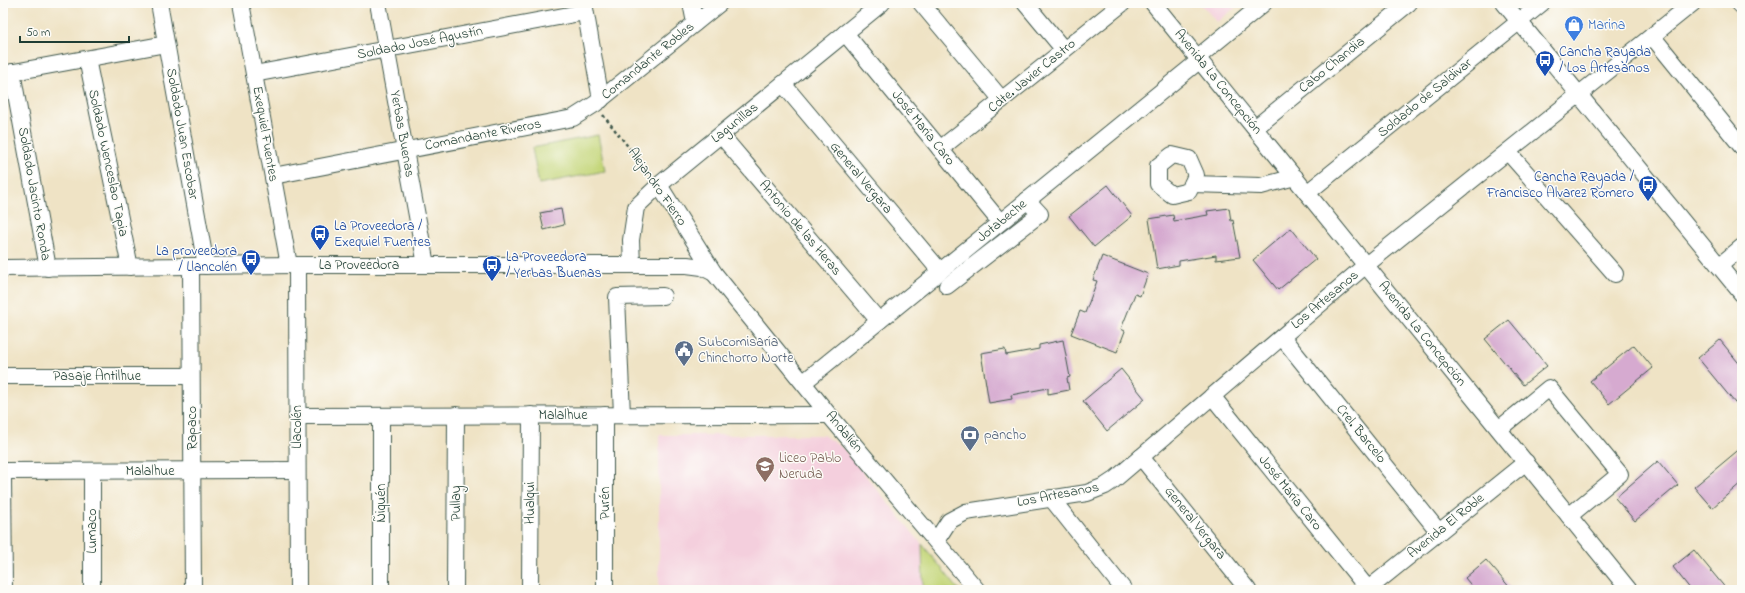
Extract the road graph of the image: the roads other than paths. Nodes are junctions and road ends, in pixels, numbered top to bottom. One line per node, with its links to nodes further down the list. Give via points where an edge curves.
1 (159, 3): 23 (street, Soldado Juan Escobar)
2 (241, 3): 29 (street, Exequiel Fuentes)
3 (378, 3): 24 (street, Yerbas Buenas)
4 (691, 3): 20 (street)
5 (720, 3): 20 (street, Comandante Robles)
6 (882, 3): 21 (street, Lagunillas)
7 (922, 3): 32 (street)
8 (1025, 3): 25 (street)
9 (1123, 3): 25 (street, Cdte. Javier Castro)
10 (1154, 3): 27 (street, Avenida La Concepción)
11 (1264, 3): 27 (street, Jotabeche)
12 (1409, 3): 34 (street, Cabo Chandia)
13 (1504, 3): 19 (street)
14 (1542, 3): 19 (street, Soldado de Saldivar)
15 (1693, 3): 22 (street, Los Artesanos)
16 (1739, 3): 17 (street)
17 (1742, 6)
18 (584, 7): 24 (street, Soldado José Agustín); 33 (street)
19 (1519, 22): 31 (street); 44 (street, Soldado de Saldivar)
20 (695, 23): 33 (street, Comandante Robles)
21 (845, 33): 30 (street, Lagunillas); 37 (street, José María Caro)
22 (1652, 36): 31 (street, Los Artesanos); 36 (street)
23 (166, 44): 26 (street); 52 (street, Soldado Juan Escobar)
24 (386, 49): 29 (street, Soldado José Agustín); 38 (street, Yerbas Buenas)
25 (1064, 50): 32 (street, Cdte. Javier Castro)
26 (87, 59): 28 (street); 54 (street, Soldado Wenceslao Tapia)
27 (1199, 59): 34 (street, Avenida La Concepción); 45 (street, Jotabeche)
28 (7, 73): 56 (street, Soldado Jacinto Ronda)
29 (254, 74): 40 (street, Exequiel Fuentes)
30 (783, 84): 35 (street, Lagunillas); 57 (street, General Vergara)
31 (1579, 95): 39 (street, Los Artesanos); 53 (street)
32 (1002, 100): 37 (street, Cdte. Javier Castro)
33 (598, 102): 38 (street, Comandante Riveros, via 573,118)
34 (1254, 128): 41 (street, Avenida La Concepción)
35 (721, 135): 43 (street, Lagunillas); 63 (street, Antonio de las Heras)
36 (1742, 147)
37 (940, 149): 46 (street, José María Caro)
38 (406, 150): 40 (street, Comandante Riveros); 49 (street, Yerbas Buenas)
39 (1508, 152): 51 (street, Los Artesanos); 59 (street)
40 (273, 176): 48 (street, Exequiel Fuentes)
41 (1295, 177): 42 (street, via 1261,186); 44 (street, Avenida La Concepción)
42 (1192, 184)
43 (659, 185): 50 (street, Lagunillas, via 636,207 631,240); 58 (street, Alejandro Fierro)
44 (1307, 193): 51 (street, Avenida La Concepción)
45 (1027, 200): 46 (street, Jotabeche); 60 (street, via 1040,214)
46 (1000, 222): 57 (street, Jotabeche)
47 (1742, 247): 53 (street)
48 (293, 265): 49 (street, La Proveedora); 52 (street, La Proveedora); 74 (street, Llacolén)
49 (426, 265): 50 (street, La Proveedora)
50 (632, 265): 58 (street, La Proveedora, via 687,265)
51 (1366, 265): 64 (street, Los Artesanos); 76 (street, Avenida La Concepción)
52 (198, 266): 54 (street, La Proveedora); 66 (street, Rapaco)
53 (1719, 266): 61 (street)
54 (130, 267): 56 (street, La Proveedora)
55 (3, 268): 56 (street, La Proveedora)
56 (48, 268)
57 (940, 271): 63 (street, Jotabeche)
58 (714, 273): 67 (street, Andalién)
59 (1615, 274)
60 (947, 286)
61 (1742, 294)
62 (663, 296): 72 (street, via 617,297)
63 (879, 321): 67 (street, Jotabeche)
64 (1282, 337): 68 (street, Los Artesanos); 86 (street, Crel. Barcelo)
65 (3, 376): 66 (street, Pasaje Antilhue)
66 (191, 376): 79 (street, Rapaco)
67 (804, 382): 73 (street, Andalién)
68 (1212, 396): 77 (street, Los Artesanos); 88 (street, José María Caro)
69 (456, 415): 70 (street, Malalhue); 75 (street, Malalhue); 94 (street, Pullay)
70 (531, 415): 71 (street, Malalhue); 95 (street, Hualqui)
71 (605, 415): 72 (street, Malalhue); 96 (street, Purén)
72 (622, 415): 73 (street, Malalhue)
73 (829, 415): 87 (street, Andalién)
74 (297, 416): 75 (street, Malalhue); 80 (street, Llacolén)
75 (381, 416): 93 (street, Ñiquén)
76 (1499, 429): 78 (street, Avenida La Concepción); 85 (street, via 1549,388 1620,474)
77 (1142, 457): 84 (street, Los Artesanos, via 1100,488); 99 (street, General Vergara)
78 (1526, 462): 85 (street, Avenida La Concepción); 86 (street, Avenida El Roble)
79 (192, 470): 80 (street, Malalhue); 81 (street, Malalhue); 91 (street, Rapaco)
80 (297, 470): 92 (street, Llacolén)
81 (92, 471): 82 (street, Malalhue); 90 (street, Lumaco)
82 (3, 472)
83 (3, 476): 89 (street)
84 (1051, 498): 87 (street, Los Artesanos, via 959,514 950,521); 98 (street)
85 (1570, 516): 100 (street, Avenida La Concepción)
86 (1440, 532): 88 (street, Avenida El Roble)
87 (936, 541): 97 (street, Andalién)
88 (1368, 589)
89 (4, 590)
90 (92, 590)
91 (193, 590)
92 (298, 590)
93 (381, 590)
94 (455, 590)
95 (530, 590)
96 (605, 590)
97 (977, 590)
98 (1124, 590)
99 (1248, 590)
100 (1630, 590)

